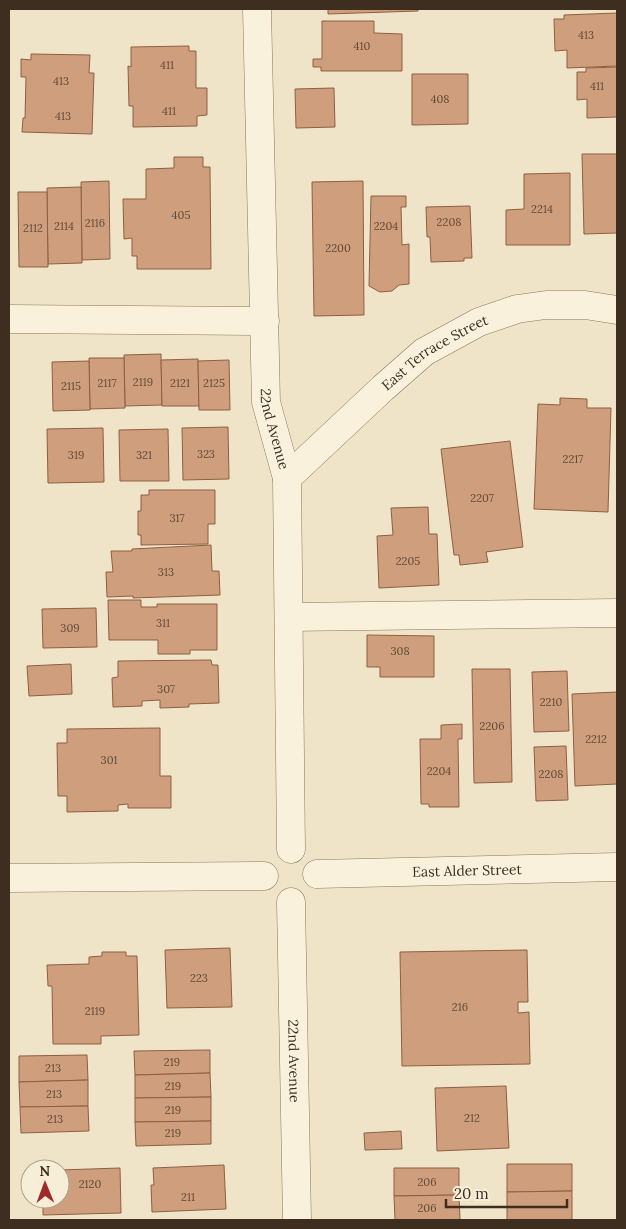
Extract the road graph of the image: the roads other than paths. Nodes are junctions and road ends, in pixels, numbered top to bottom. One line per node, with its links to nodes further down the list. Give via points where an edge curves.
1 (257, 9): 4 (street, 22nd Avenue)
2 (617, 310): 5 (street, East Terrace Street, via 585,305 546,305 517,309 479,322 424,352)
3 (9, 319): 4 (street)
4 (264, 321): 5 (street, 22nd Avenue, via 266,402)
5 (287, 478): 7 (street, 22nd Avenue)
6 (617, 613): 7 (street)
7 (289, 617): 8 (street, 22nd Avenue)
8 (291, 849): 10 (street, via 306,853 317,868); 11 (street, via 280,850 272,856)
9 (617, 867): 10 (street, East Alder Street)
10 (317, 874): 13 (street, via 310,894)
11 (264, 876): 12 (street); 13 (street, via 271,894)
12 (9, 878)
13 (291, 902): 14 (street, 22nd Avenue)
14 (297, 1220)

